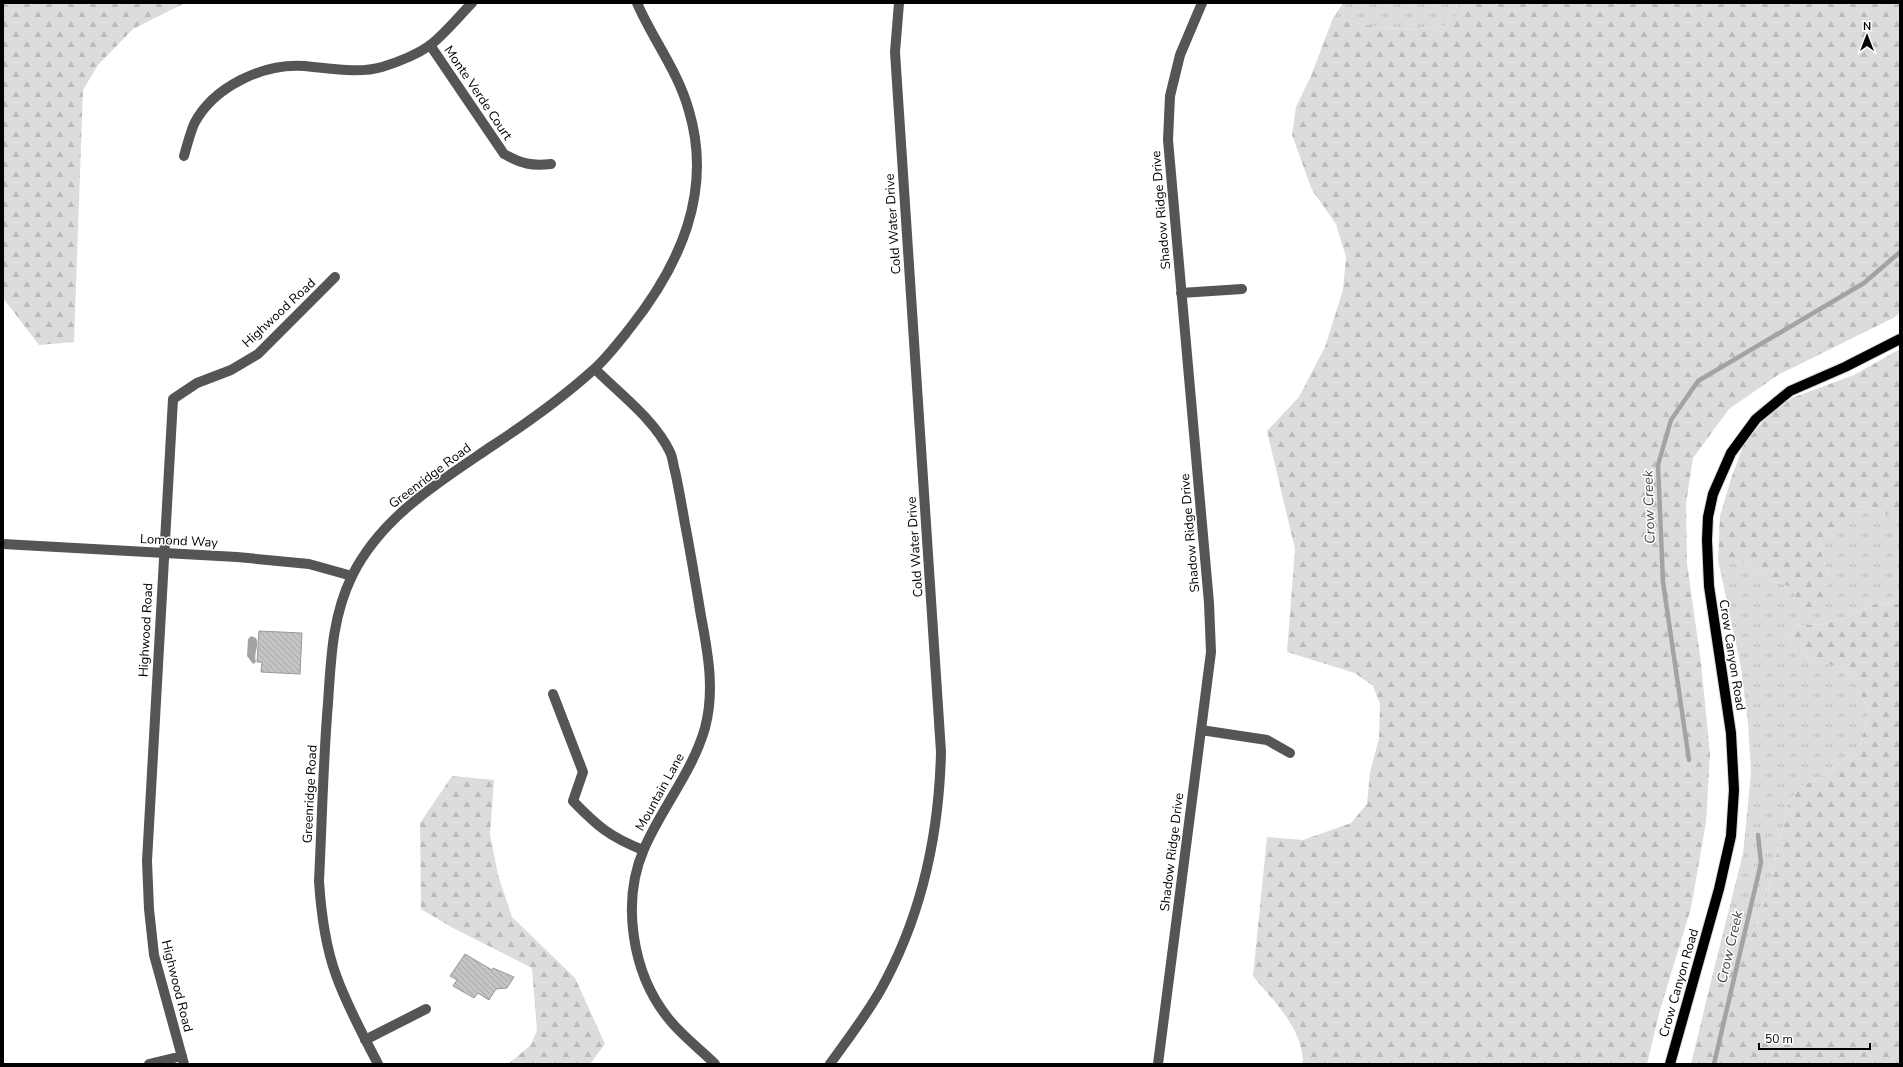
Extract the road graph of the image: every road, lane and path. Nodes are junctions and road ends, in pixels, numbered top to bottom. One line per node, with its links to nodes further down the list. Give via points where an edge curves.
1 (472, 3): 5 (street)
2 (637, 3): 12 (street, Greenridge Road, via 644,20 672,65 682,89 690,113 696,146 696,178 691,216 676,258 661,286 640,316)
3 (899, 3): 26 (street, Cold Water Drive, via 895,60 941,752 940,786 927,869 915,913 879,992)
4 (1202, 3): 10 (street, Shadow Ridge Drive, via 1180,55 1170,96 1168,140)
5 (430, 45): 6 (street, via 407,58 381,67 357,70 284,66 241,79 227,87 194,124); 7 (street, Monte Verde Court, via 504,154 532,166)
6 (184, 156)
7 (551, 164)
8 (335, 277): 14 (street, Highwood Road, via 258,354 231,370 197,383 172,399)
9 (1242, 289): 10 (street)
10 (1181, 294): 17 (street, Shadow Ridge Drive, via 1209,603 1211,652)
11 (1900, 339): 28 (main road, Crow Canyon Road, via 1790,391 1756,419 1731,453 1713,494 1708,517 1707,562 1731,733 1734,790 1731,836 1720,890)
12 (595, 369): 15 (street, Greenridge Road, via 541,412 402,511 366,552); 19 (street, Mountain Lane, via 630,401 657,432 670,453 682,506 710,668 710,700 697,751)
13 (3, 544): 14 (street, Lomond Way)
14 (163, 553): 15 (street, Lomond Way, via 308,564); 22 (street, Highwood Road, via 147,861 154,955)
15 (352, 576): 21 (street, Greenridge Road, via 340,605 333,635 319,881 321,905 335,974)
16 (553, 694): 19 (street, via 583,772 573,801 597,826)
17 (1202, 730): 18 (street, via 1267,740); 27 (street, Shadow Ridge Drive)
18 (1290, 753)
19 (643, 850): 25 (street, Mountain Lane, via 633,893 632,922 636,952 656,1001 668,1019)
20 (426, 1009): 21 (street)
21 (366, 1040): 24 (street, Greenridge Road)
22 (183, 1060): 23 (street)
23 (149, 1064)
24 (378, 1064)
25 (715, 1064)
26 (830, 1064)
27 (1158, 1064)
28 (1670, 1064)

